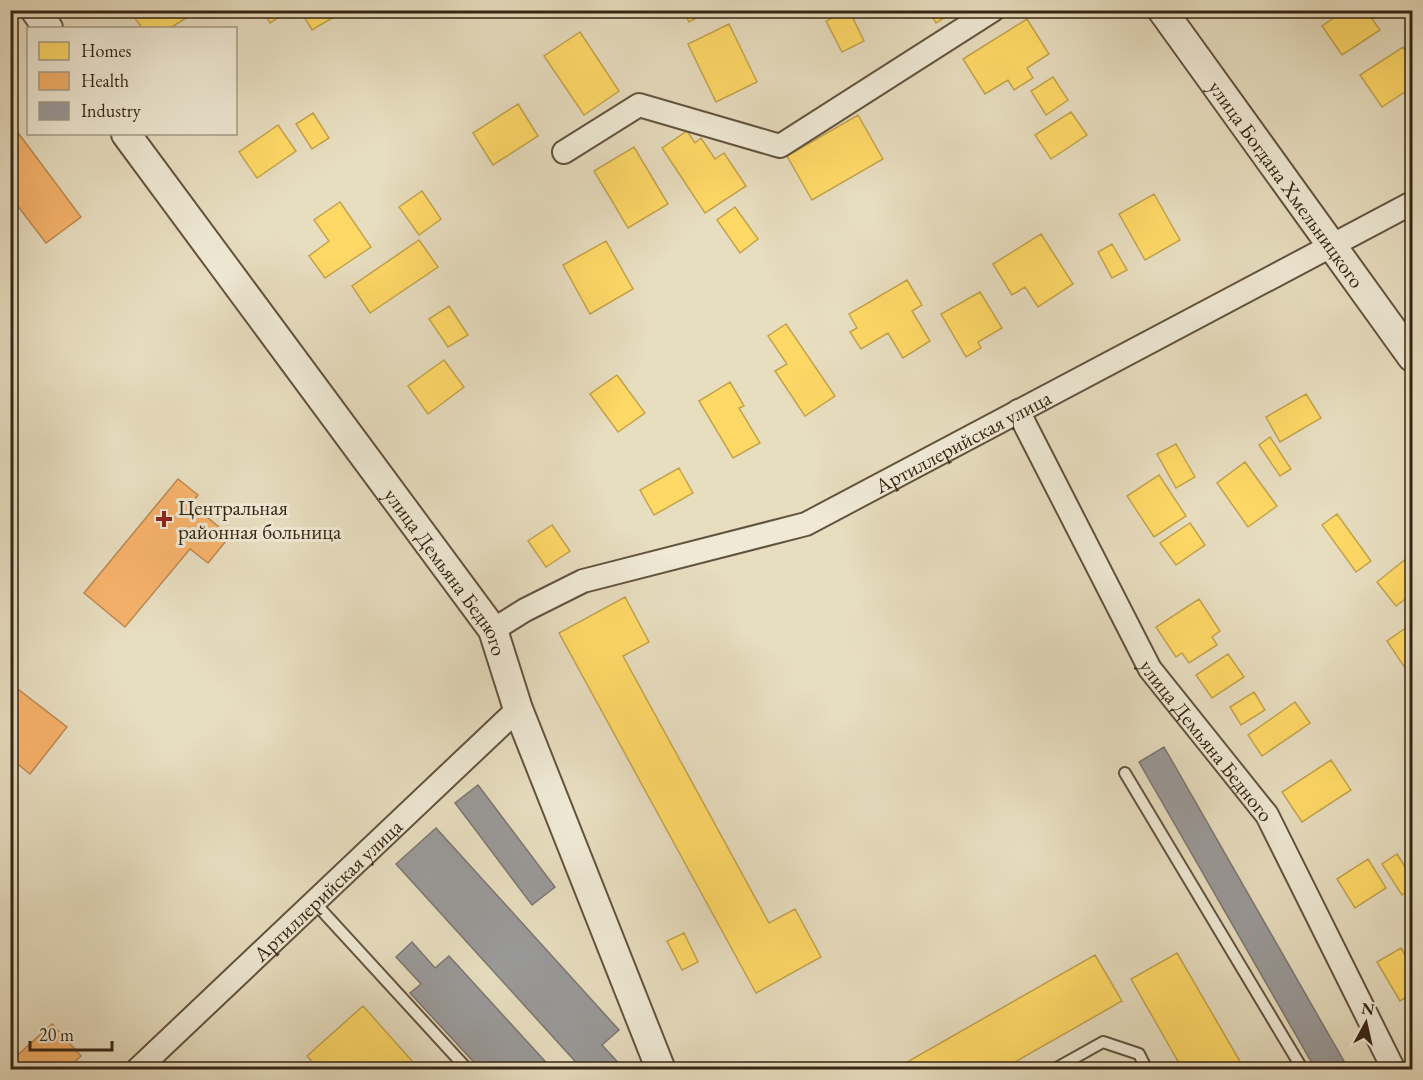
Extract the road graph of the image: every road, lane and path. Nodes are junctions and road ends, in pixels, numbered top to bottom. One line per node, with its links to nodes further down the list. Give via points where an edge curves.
1 (35, 10): 4 (street)
2 (993, 10): 6 (street, via 780,146 639,105)
3 (1162, 10): 8 (street, улица Богдана Хмельницкого)
4 (47, 27)
5 (127, 135): 11 (street, улица Демьяна Бедного)
6 (564, 152)
7 (1413, 203): 8 (street, Артиллерийская улица)
8 (1331, 245): 9 (street, улица Богдана Хмельницкого); 10 (street, Артиллерийская улица)
9 (1413, 357)
10 (1018, 411): 11 (street, Артиллерийская улица, via 806,524 583,581); 21 (street, улица Демьяна Бедного, via 1150,669 1268,815)
11 (493, 630): 12 (street, улица Демьяна Бедного)
12 (518, 709): 14 (street, Артиллерийская улица); 17 (street, улица Демьяна Бедного)
13 (1125, 773): 20 (lane)
14 (314, 902): 15 (street, Артиллерийская улица); 16 (lane)
15 (137, 1070)
16 (468, 1070)
17 (661, 1070)
18 (1053, 1070): 19 (lane, via 1103,1042 1139,1054)
19 (1147, 1070)
20 (1303, 1070)
21 (1394, 1070)

